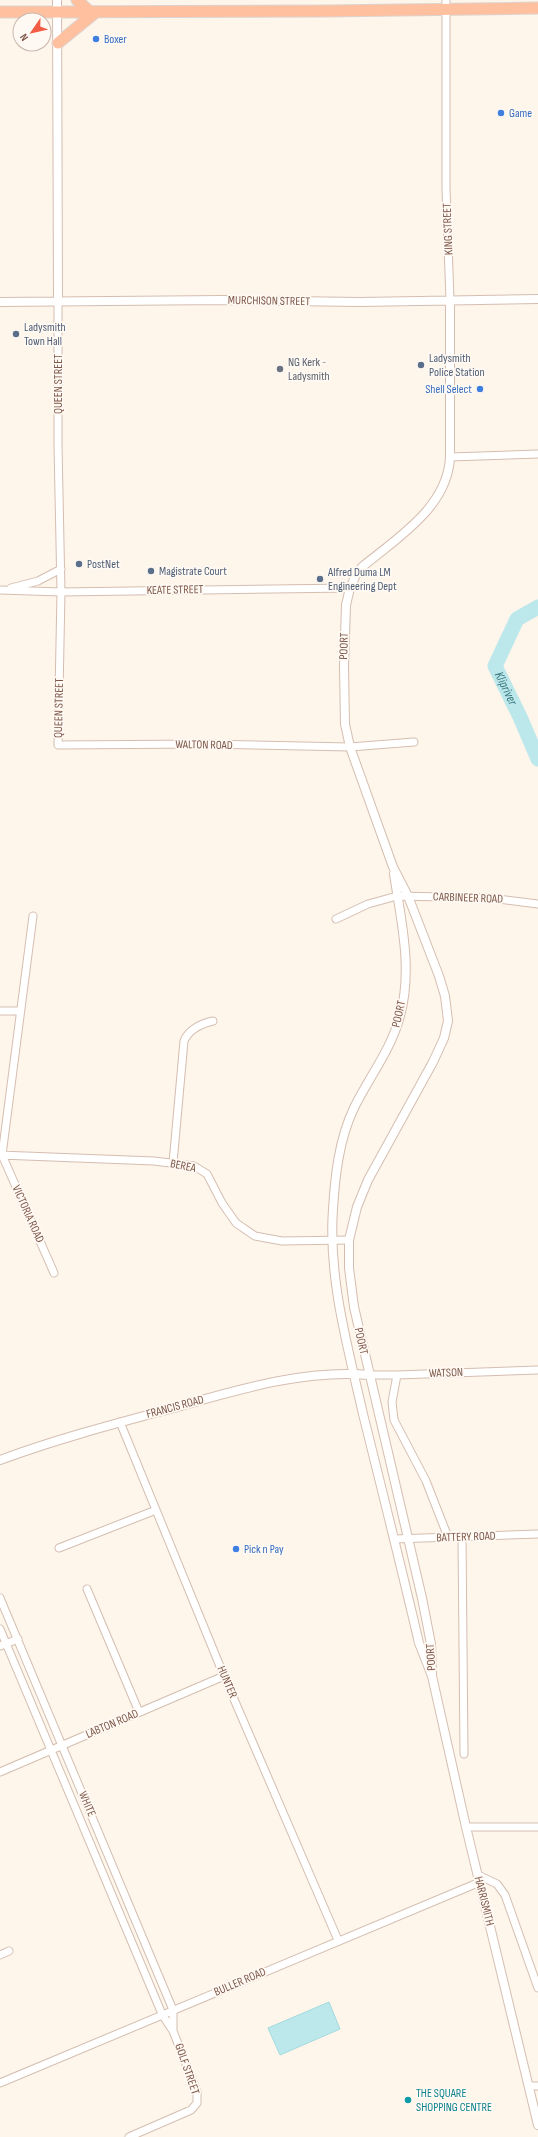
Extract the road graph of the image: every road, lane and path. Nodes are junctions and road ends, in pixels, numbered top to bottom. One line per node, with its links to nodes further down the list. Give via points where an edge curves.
1 (57, 0): 6 (street, QUEEN STREET)
2 (78, 0): 7 (highway)
3 (446, 5): 4 (highway); 7 (highway); 10 (street, KING STREET, via 446,181)
4 (538, 8)
5 (0, 12): 6 (highway)
6 (58, 12): 7 (highway); 8 (street, QUEEN STREET)
7 (93, 12): 8 (highway)
8 (58, 43): 11 (street, QUEEN STREET)
9 (538, 299): 10 (street, MURCHISON STREET)
10 (450, 300): 11 (street, MURCHISON STREET); 14 (street, KING STREET)
11 (58, 301): 12 (street, MURCHISON STREET); 15 (street, QUEEN STREET)
12 (0, 302)
13 (538, 454): 14 (street)
14 (450, 457): 16 (street, POORT, via 446,482 433,504 417,521 362,567)
15 (61, 569): 17 (street, via 38,581); 18 (street, QUEEN STREET)
16 (350, 588): 18 (street, KEATE STREET); 21 (street, POORT, via 346,605 344,667 344,715)
17 (1, 590): 18 (street, KEATE STREET)
18 (61, 592): 20 (street, QUEEN STREET)
19 (414, 742): 21 (street, WALTON ROAD)
20 (58, 745): 21 (street, WALTON ROAD)
21 (350, 747): 22 (street, POORT)
22 (393, 867): 23 (street, POORT); 24 (street, POORT)
23 (397, 896): 24 (street, CARBINEER ROAD); 27 (street, CARBINEER ROAD, via 368,904); 33 (street, POORT, via 406,952 403,1001 389,1048 363,1091 347,1125 336,1174)
24 (408, 896): 25 (street, CARBINEER ROAD, via 490,898); 34 (street, POORT, via 445,996 447,1030 433,1062 368,1180 357,1207)
25 (538, 904)
26 (33, 916): 29 (street)
27 (336, 920)
28 (0, 1011): 29 (street)
29 (20, 1011): 31 (street)
30 (213, 1021): 32 (street, via 194,1028 184,1041)
31 (1, 1155): 32 (street, BEREA); 35 (street, VICTORIA ROAD)
32 (173, 1163): 33 (street, BEREA, via 194,1166 207,1174 228,1213 255,1236 277,1241)
33 (332, 1240): 34 (street, BEREA); 37 (street, POORT, via 336,1280)
34 (349, 1240): 38 (street, POORT, via 349,1268 354,1307)
35 (54, 1274)
36 (538, 1370): 39 (street, WATSON)
37 (354, 1373): 38 (street, WATSON); 40 (street, FRANCIS ROAD, via 322,1374 221,1394); 46 (street, POORT)
38 (368, 1375): 39 (street, WATSON); 47 (street, POORT)
39 (397, 1375): 45 (street, via 392,1402 394,1420 426,1481)
40 (120, 1422): 41 (street, FRANCIS ROAD); 42 (street, HUNTER)
41 (0, 1460)
42 (156, 1510): 48 (street); 55 (street, HUNTER)
43 (538, 1534): 44 (street, BATTERY ROAD)
44 (462, 1537): 45 (street, BATTERY ROAD); 60 (street)
45 (448, 1538): 47 (street, BATTERY ROAD)
46 (394, 1539): 47 (street, BATTERY ROAD); 56 (street, POORT, via 419,1643)
47 (408, 1539): 56 (street, POORT, via 431,1644)
48 (59, 1548)
49 (87, 1589): 57 (street)
50 (0, 1598): 51 (street, WHITE)
51 (2, 1609): 53 (street, WHITE)
52 (0, 1629): 54 (street, WHITE)
53 (18, 1639): 54 (street); 58 (street, WHITE)
54 (3, 1645): 59 (street, WHITE)
55 (224, 1676): 57 (street, LABTON ROAD); 67 (street, HUNTER)
56 (432, 1676): 62 (street, HARRISMITH)
57 (139, 1712): 58 (street, LABTON ROAD)
58 (62, 1745): 59 (street, LABTON ROAD); 64 (street, WHITE)
59 (52, 1750): 61 (street, LABTON ROAD); 66 (street, WHITE)
60 (464, 1754)
61 (0, 1772)
62 (466, 1827): 63 (street); 65 (street, HARRISMITH)
63 (538, 1827)
64 (116, 1874): 66 (street); 71 (street, WHITE)
65 (479, 1878): 67 (street, BULLER ROAD); 70 (street, via 497,1884 506,1895); 75 (street, HARRISMITH)
66 (106, 1879): 72 (street, WHITE)
67 (338, 1940): 71 (street, BULLER ROAD)
68 (9, 1951): 69 (street)
69 (0, 1956)
70 (538, 1988)
71 (173, 2010): 72 (street, BULLER ROAD); 73 (street, GOLF STREET)
72 (162, 2014): 73 (street, GOLF STREET); 74 (street, BULLER ROAD)
73 (173, 2031): 77 (street, GOLF STREET, via 197,2092 196,2105 186,2113)
74 (0, 2083)
75 (535, 2085): 76 (street, HARRISMITH)
76 (538, 2125)
77 (129, 2137)

